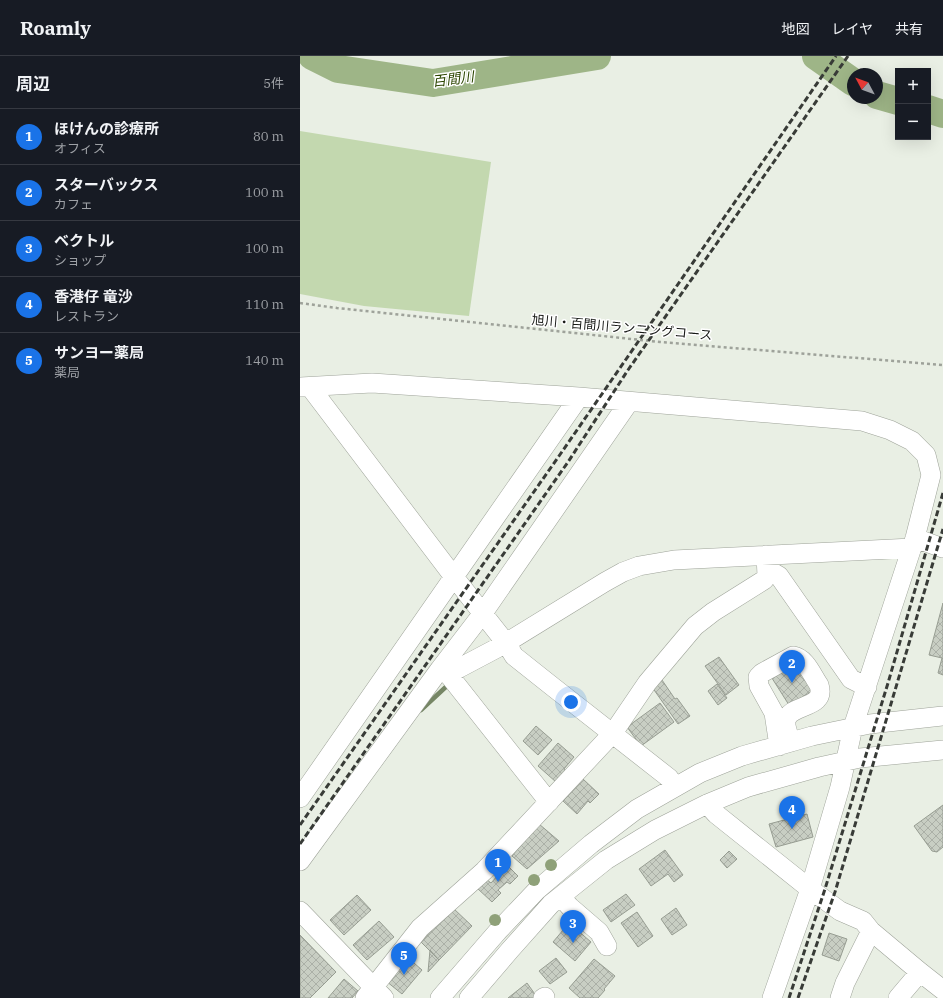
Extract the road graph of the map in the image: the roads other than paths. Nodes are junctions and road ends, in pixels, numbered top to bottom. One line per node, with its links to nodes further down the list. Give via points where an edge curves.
1 (305, 387): 2 (street, via 372,383); 7 (street)
2 (579, 398): 3 (street); 7 (street)
3 (629, 402): 4 (street, via 862,421 890,430 912,441 926,455 931,475); 8 (street)
4 (913, 543): 5 (street); 6 (street); 11 (street)
5 (943, 548)
6 (767, 562): 9 (street, via 691,558 639,566 605,582); 11 (street, via 851,679); 15 (street, via 767,576 764,580 695,626 647,683)
7 (454, 577): 8 (street); 20 (street)
8 (482, 613): 9 (street); 10 (street)
9 (509, 647): 10 (street); 15 (street, via 553,688)
10 (449, 677): 21 (street); 23 (street)
11 (867, 688): 14 (street)
12 (943, 716): 14 (street)
13 (781, 718): 13 (street, via 774,713 756,675 793,656 804,662 819,685 820,694 815,702); 16 (street)
14 (853, 727): 16 (street); 18 (street)
15 (613, 733): 19 (street, via 669,778); 21 (street)
16 (785, 744): 19 (street, via 721,764)
17 (943, 750): 18 (street)
18 (846, 761): 22 (street, via 748,788); 24 (street)
19 (676, 787): 32 (street, via 637,809 537,890)
20 (300, 798)
21 (549, 802): 31 (street, via 484,871 420,928)
22 (707, 804): 24 (street); 25 (street, via 655,830 610,857)
23 (300, 861)
24 (810, 889): 27 (street, via 840,911 863,921); 34 (street)
25 (561, 897): 28 (street, via 599,932); 33 (street, via 551,904)
26 (300, 912): 31 (street)
27 (871, 931): 29 (street); 35 (street)
28 (607, 946)
29 (920, 972): 30 (street); 36 (street)
30 (943, 990)
31 (374, 994)
32 (440, 998)
33 (470, 998)
34 (772, 998)
35 (840, 998)
36 (898, 998)

